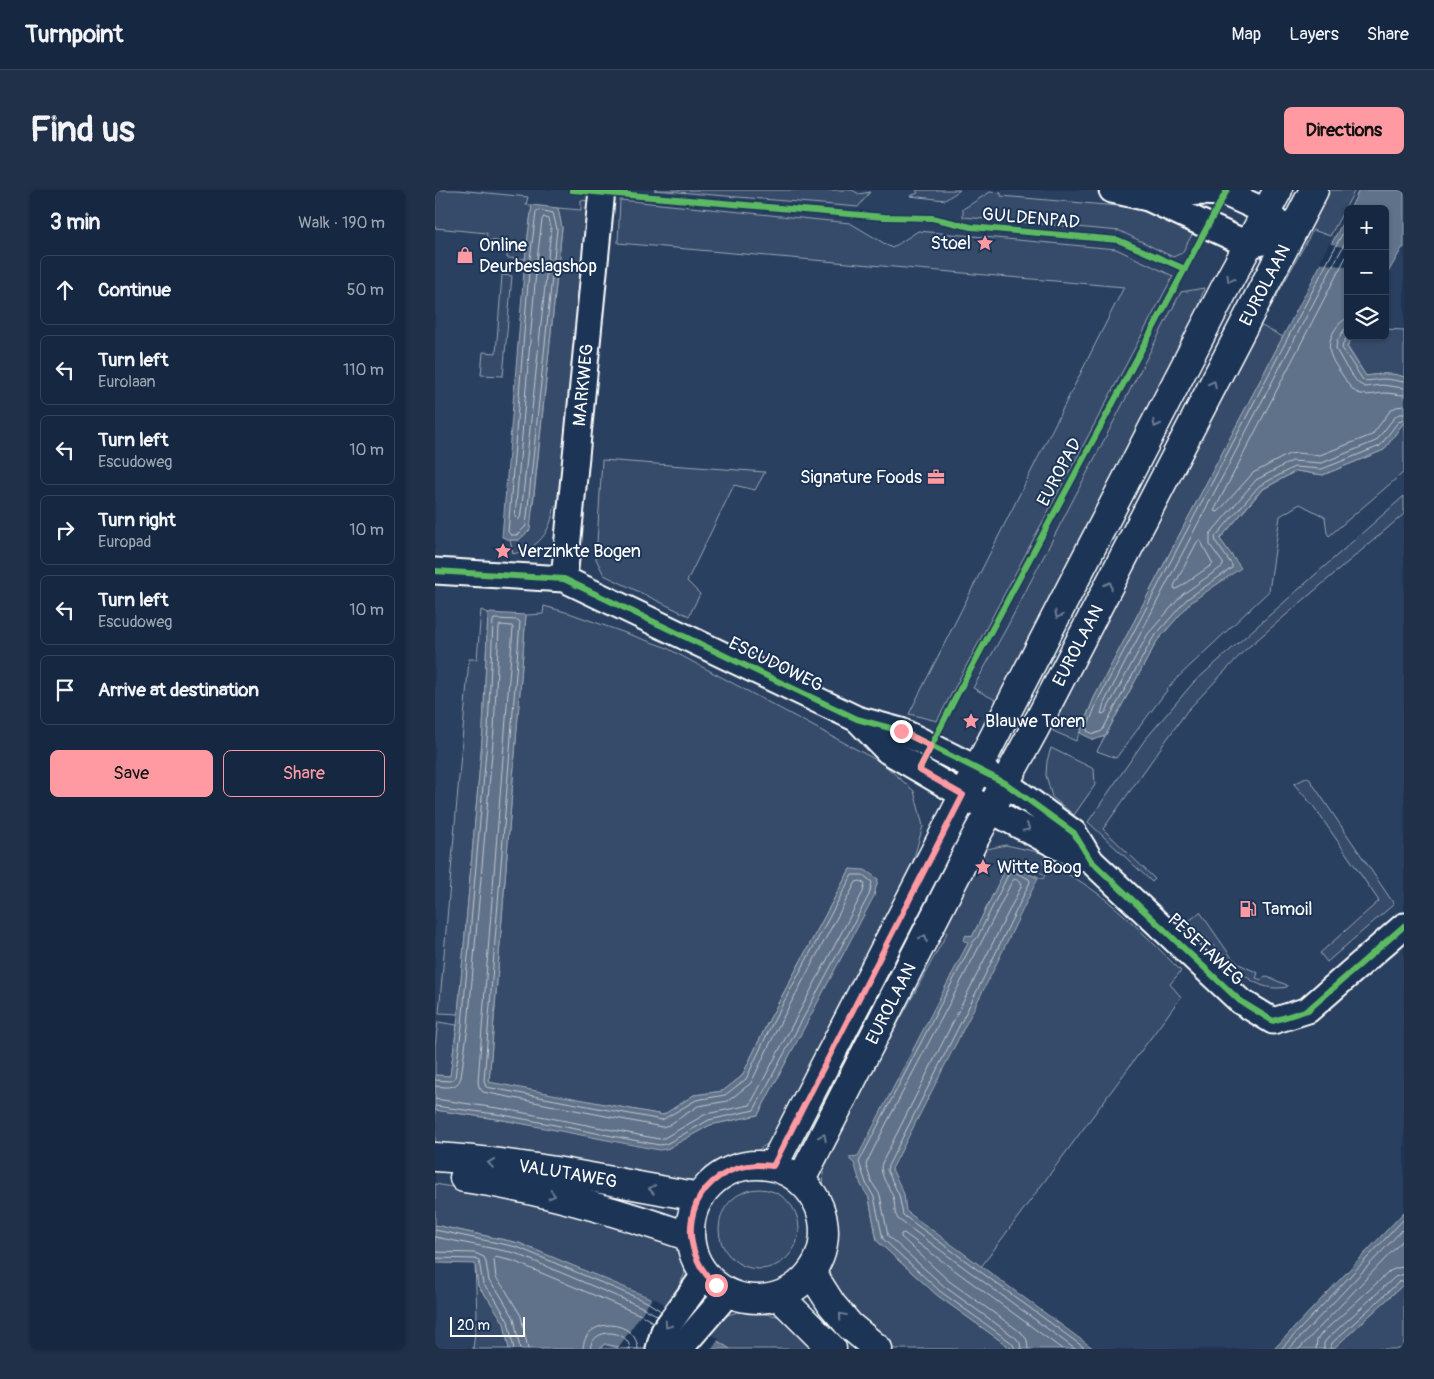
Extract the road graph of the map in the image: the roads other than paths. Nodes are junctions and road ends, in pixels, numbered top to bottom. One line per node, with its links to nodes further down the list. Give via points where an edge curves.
1 (601, 190): 9 (street, MARKWEG)
2 (1112, 190): 4 (street)
3 (1314, 190): 6 (main road, EUROLAAN)
4 (1148, 198): 5 (street, via 1198,192); 7 (street)
5 (1273, 201): 6 (street); 7 (main road, EUROLAAN)
6 (1290, 236): 7 (street); 12 (main road, EUROLAAN, one-way to 6)
7 (1249, 245): 11 (main road, EUROLAAN, one-way to 11)
8 (435, 571): 9 (street)
9 (564, 579): 10 (street, ESCUDOWEG)
10 (857, 720): 11 (street, ESCUDOWEG, via 901,731); 13 (street, ESCUDOWEG, via 888,751)
11 (977, 769): 12 (street, ESCUDOWEG); 13 (main road, EUROLAAN)
12 (1005, 783): 14 (main road, EUROLAAN); 15 (street, PESETAWEG, via 1074,833)
13 (963, 795): 14 (street, ESCUDOWEG); 18 (main road, EUROLAAN)
14 (991, 809): 15 (street, PESETAWEG, one-way to 15); 20 (main road, EUROLAAN, one-way to 14)
15 (1091, 861): 16 (street, PESETAWEG, via 1239,1001 1273,1021 1308,1010)
16 (1404, 926)
17 (435, 1157): 21 (main road, VALUTAWEG, one-way to 17, via 542,1170)
18 (773, 1166): 20 (main road); 21 (main road, via 739,1167 710,1184)
19 (435, 1174): 22 (main road, VALUTAWEG, one-way to 22, via 537,1191 623,1214)
20 (801, 1180): 23 (main road, via 814,1196 822,1214 825,1234 821,1254)
21 (700, 1197): 22 (main road, via 692,1215)
22 (690, 1237): 24 (main road, via 695,1256)
23 (811, 1272): 26 (main road, via 797,1286); 30 (main road, one-way to 23, via 850,1326)
24 (705, 1274): 25 (main road); 27 (street, one-way to 27, via 664,1331)
25 (729, 1293): 26 (main road, via 745,1298); 28 (street, via 684,1344)
26 (779, 1296): 29 (main road)
27 (659, 1349)
28 (675, 1349)
29 (832, 1349)
30 (878, 1349)

